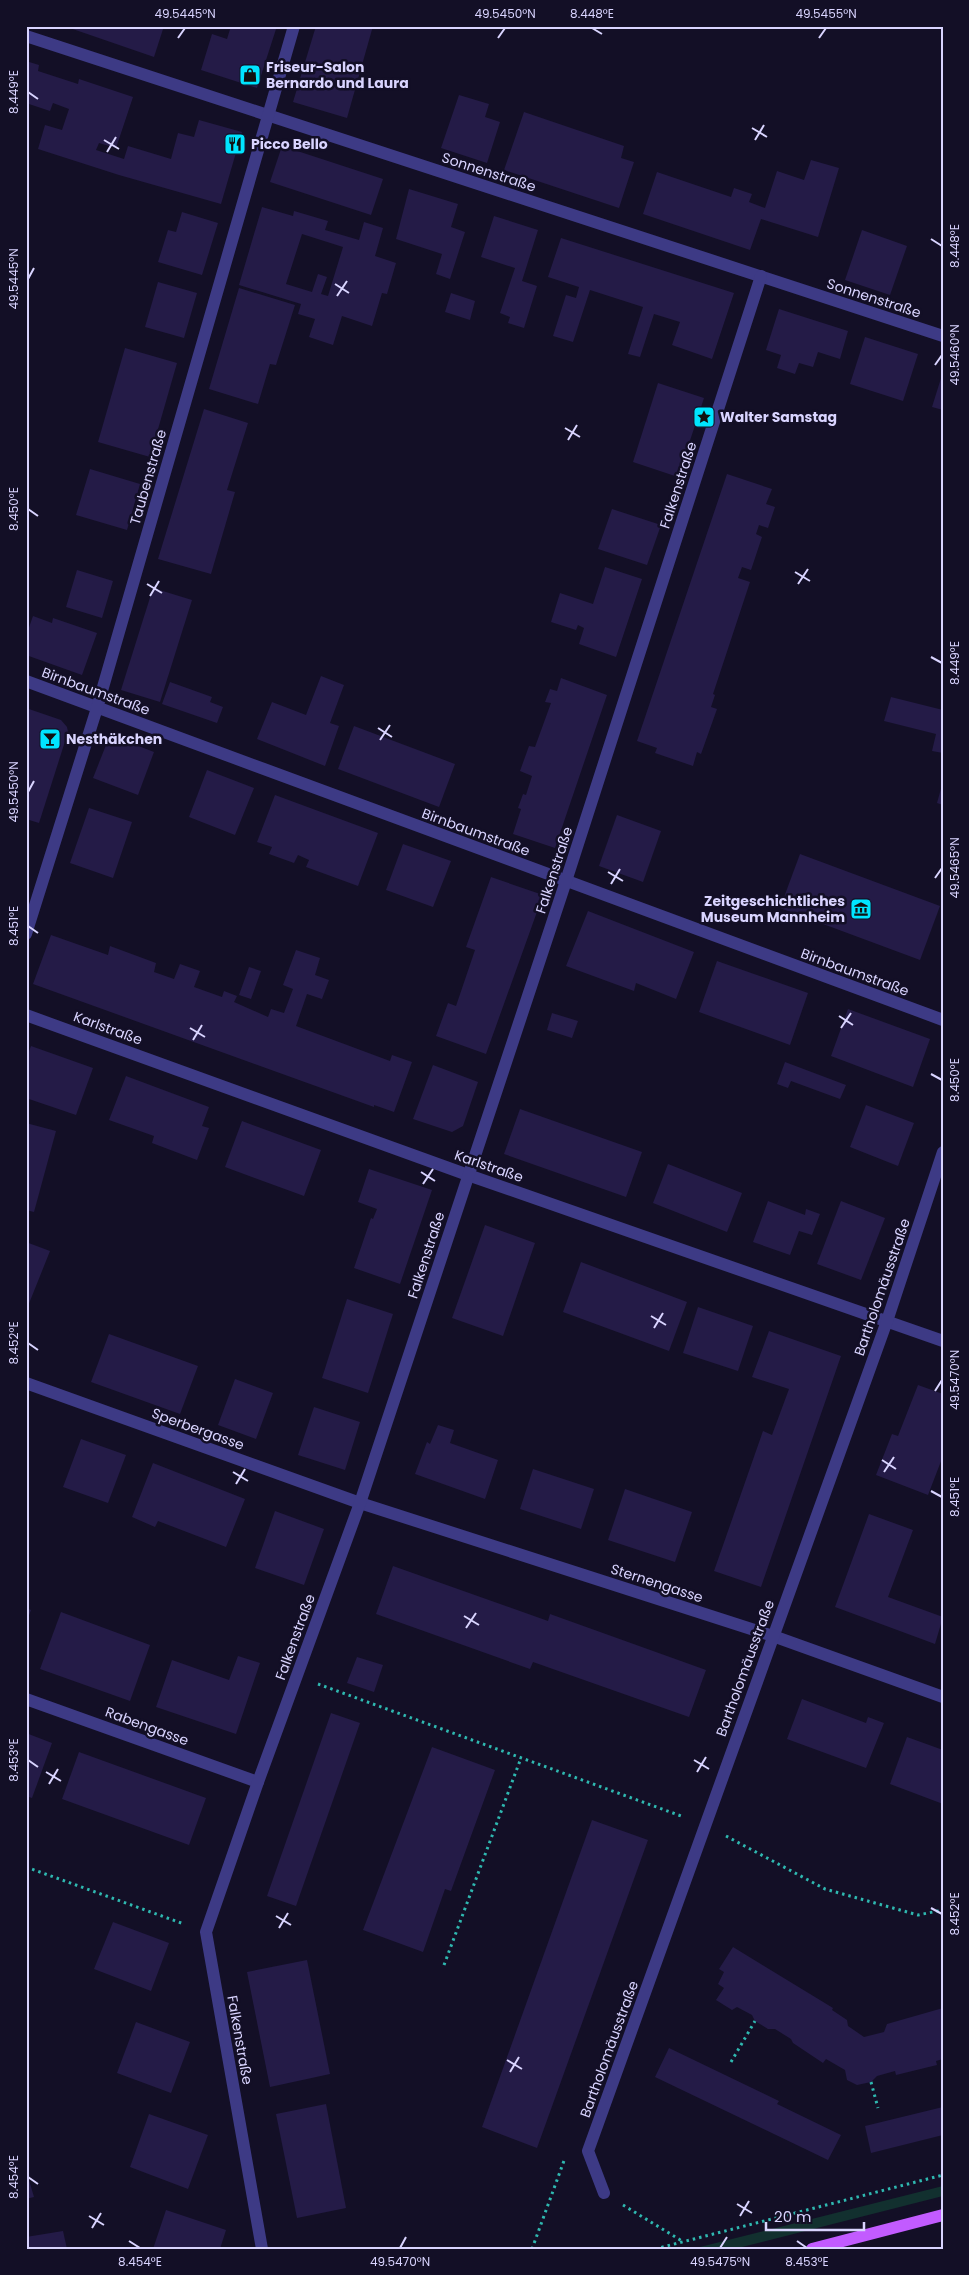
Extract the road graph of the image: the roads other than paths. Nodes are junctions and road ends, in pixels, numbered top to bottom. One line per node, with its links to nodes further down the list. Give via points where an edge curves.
1 (294, 26): 3 (street, Taubenstraße)
2 (26, 36): 3 (street, Sonnenstraße)
3 (268, 115): 4 (street, Sonnenstraße); 7 (street, Taubenstraße)
4 (760, 276): 5 (street, Sonnenstraße); 8 (street, Falkenstraße)
5 (943, 336)
6 (26, 681): 7 (street, Birnbaumstraße)
7 (97, 708): 8 (street, Birnbaumstraße); 9 (street, Taubenstraße)
8 (566, 881): 11 (street, Birnbaumstraße); 13 (street, Falkenstraße)
9 (26, 934)
10 (26, 1014): 13 (street, Karlstraße)
11 (943, 1020)
12 (943, 1152): 14 (street, Bartholomäusstraße)
13 (468, 1175): 14 (street, Karlstraße); 17 (street, Falkenstraße)
14 (887, 1321): 15 (street, Karlstraße); 18 (street, Bartholomäusstraße)
15 (943, 1341)
16 (26, 1383): 17 (street, Sperbergasse)
17 (360, 1503): 18 (street, Sternengasse); 21 (street, Falkenstraße)
18 (772, 1636): 19 (street, Sternengasse); 22 (street, Bartholomäusstraße, via 588,2151)
19 (943, 1697)
20 (26, 1699): 21 (street, Rabengasse)
21 (258, 1782): 24 (street, Falkenstraße, via 206,1932)
22 (604, 2193)
23 (943, 2215): 25 (main road)
24 (262, 2249)
25 (812, 2249)

